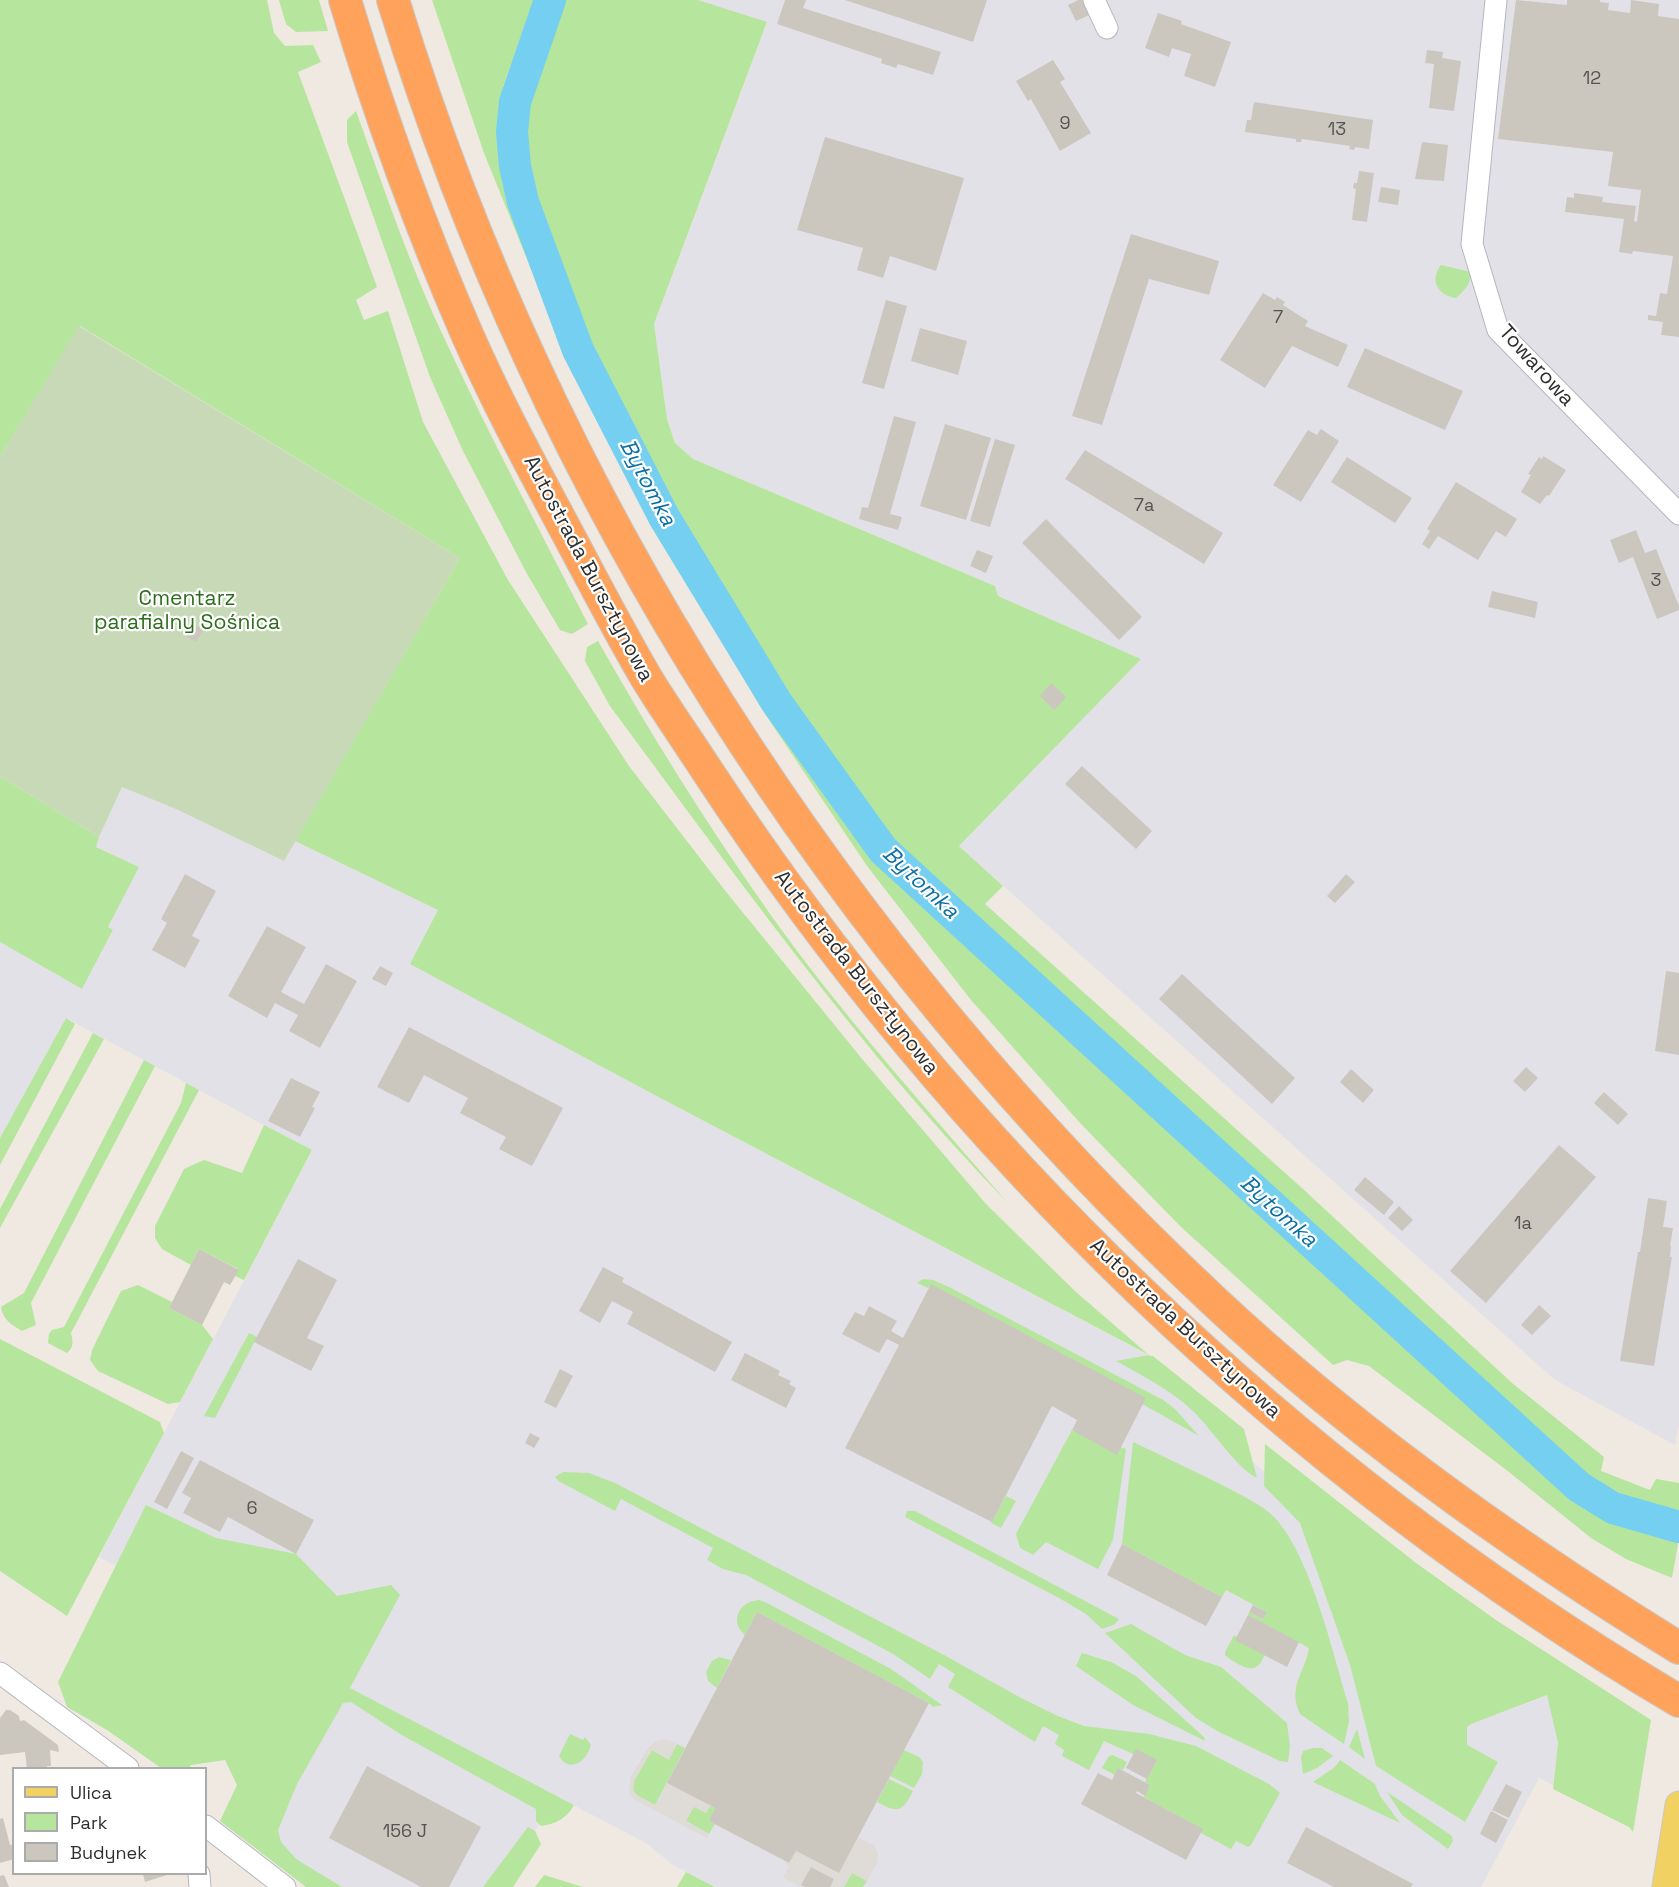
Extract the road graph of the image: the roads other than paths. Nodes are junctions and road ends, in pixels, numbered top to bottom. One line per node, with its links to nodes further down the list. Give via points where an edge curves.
1 (345, 0): 9 (highway, Autostrada Bursztynowa, via 389,135 468,336 535,472 648,679 733,810 848,970 1024,1175 1191,1340 1273,1412 1412,1523 1574,1638)
2 (393, 0): 7 (highway, Autostrada Bursztynowa, via 460,193 506,304 576,453 679,641 768,781 878,932 940,1011 1061,1149 1216,1303 1365,1430 1439,1486 1598,1599)
3 (1094, 0): 5 (street)
4 (1496, 0): 6 (street, Towarowa, via 1472,244 1498,330)
5 (1107, 28)
6 (1679, 514)
7 (1679, 1648)
8 (0, 1673): 10 (street)
9 (1679, 1701)
10 (127, 1767)
11 (1679, 1804): 14 (main road)
12 (208, 1833): 13 (street)
13 (285, 1887)
14 (1666, 1887)

